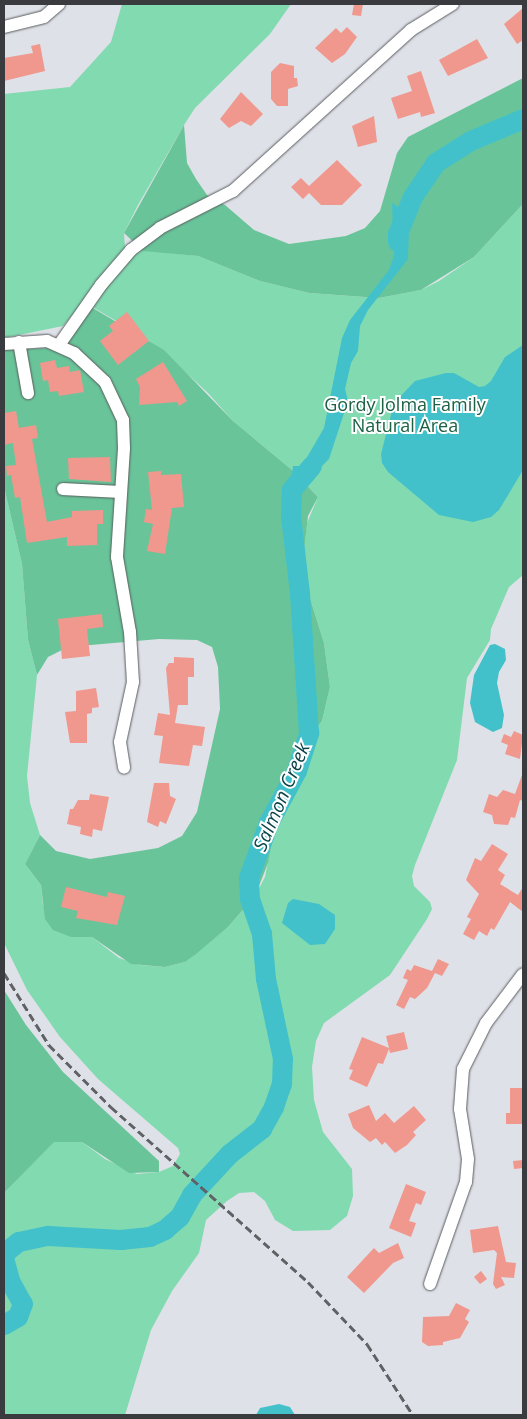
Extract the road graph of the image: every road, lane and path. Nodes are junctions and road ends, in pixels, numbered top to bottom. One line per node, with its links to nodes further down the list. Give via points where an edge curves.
1 (453, 4): 6 (street, via 411,30 233,191 160,228 131,250 101,285)
2 (58, 6): 3 (street, via 44,17)
3 (4, 27)
4 (19, 342): 5 (street); 6 (street, via 47,341); 7 (street)
5 (4, 344)
6 (59, 345): 9 (street, via 96,371 118,407 124,435)
7 (28, 393)
8 (62, 489): 9 (street)
9 (120, 492): 10 (street, via 117,557 130,632 133,682 120,742)
10 (124, 768)
11 (523, 974): 12 (street, via 486,1023 463,1069 460,1110 468,1159 466,1182)
12 (430, 1284)

